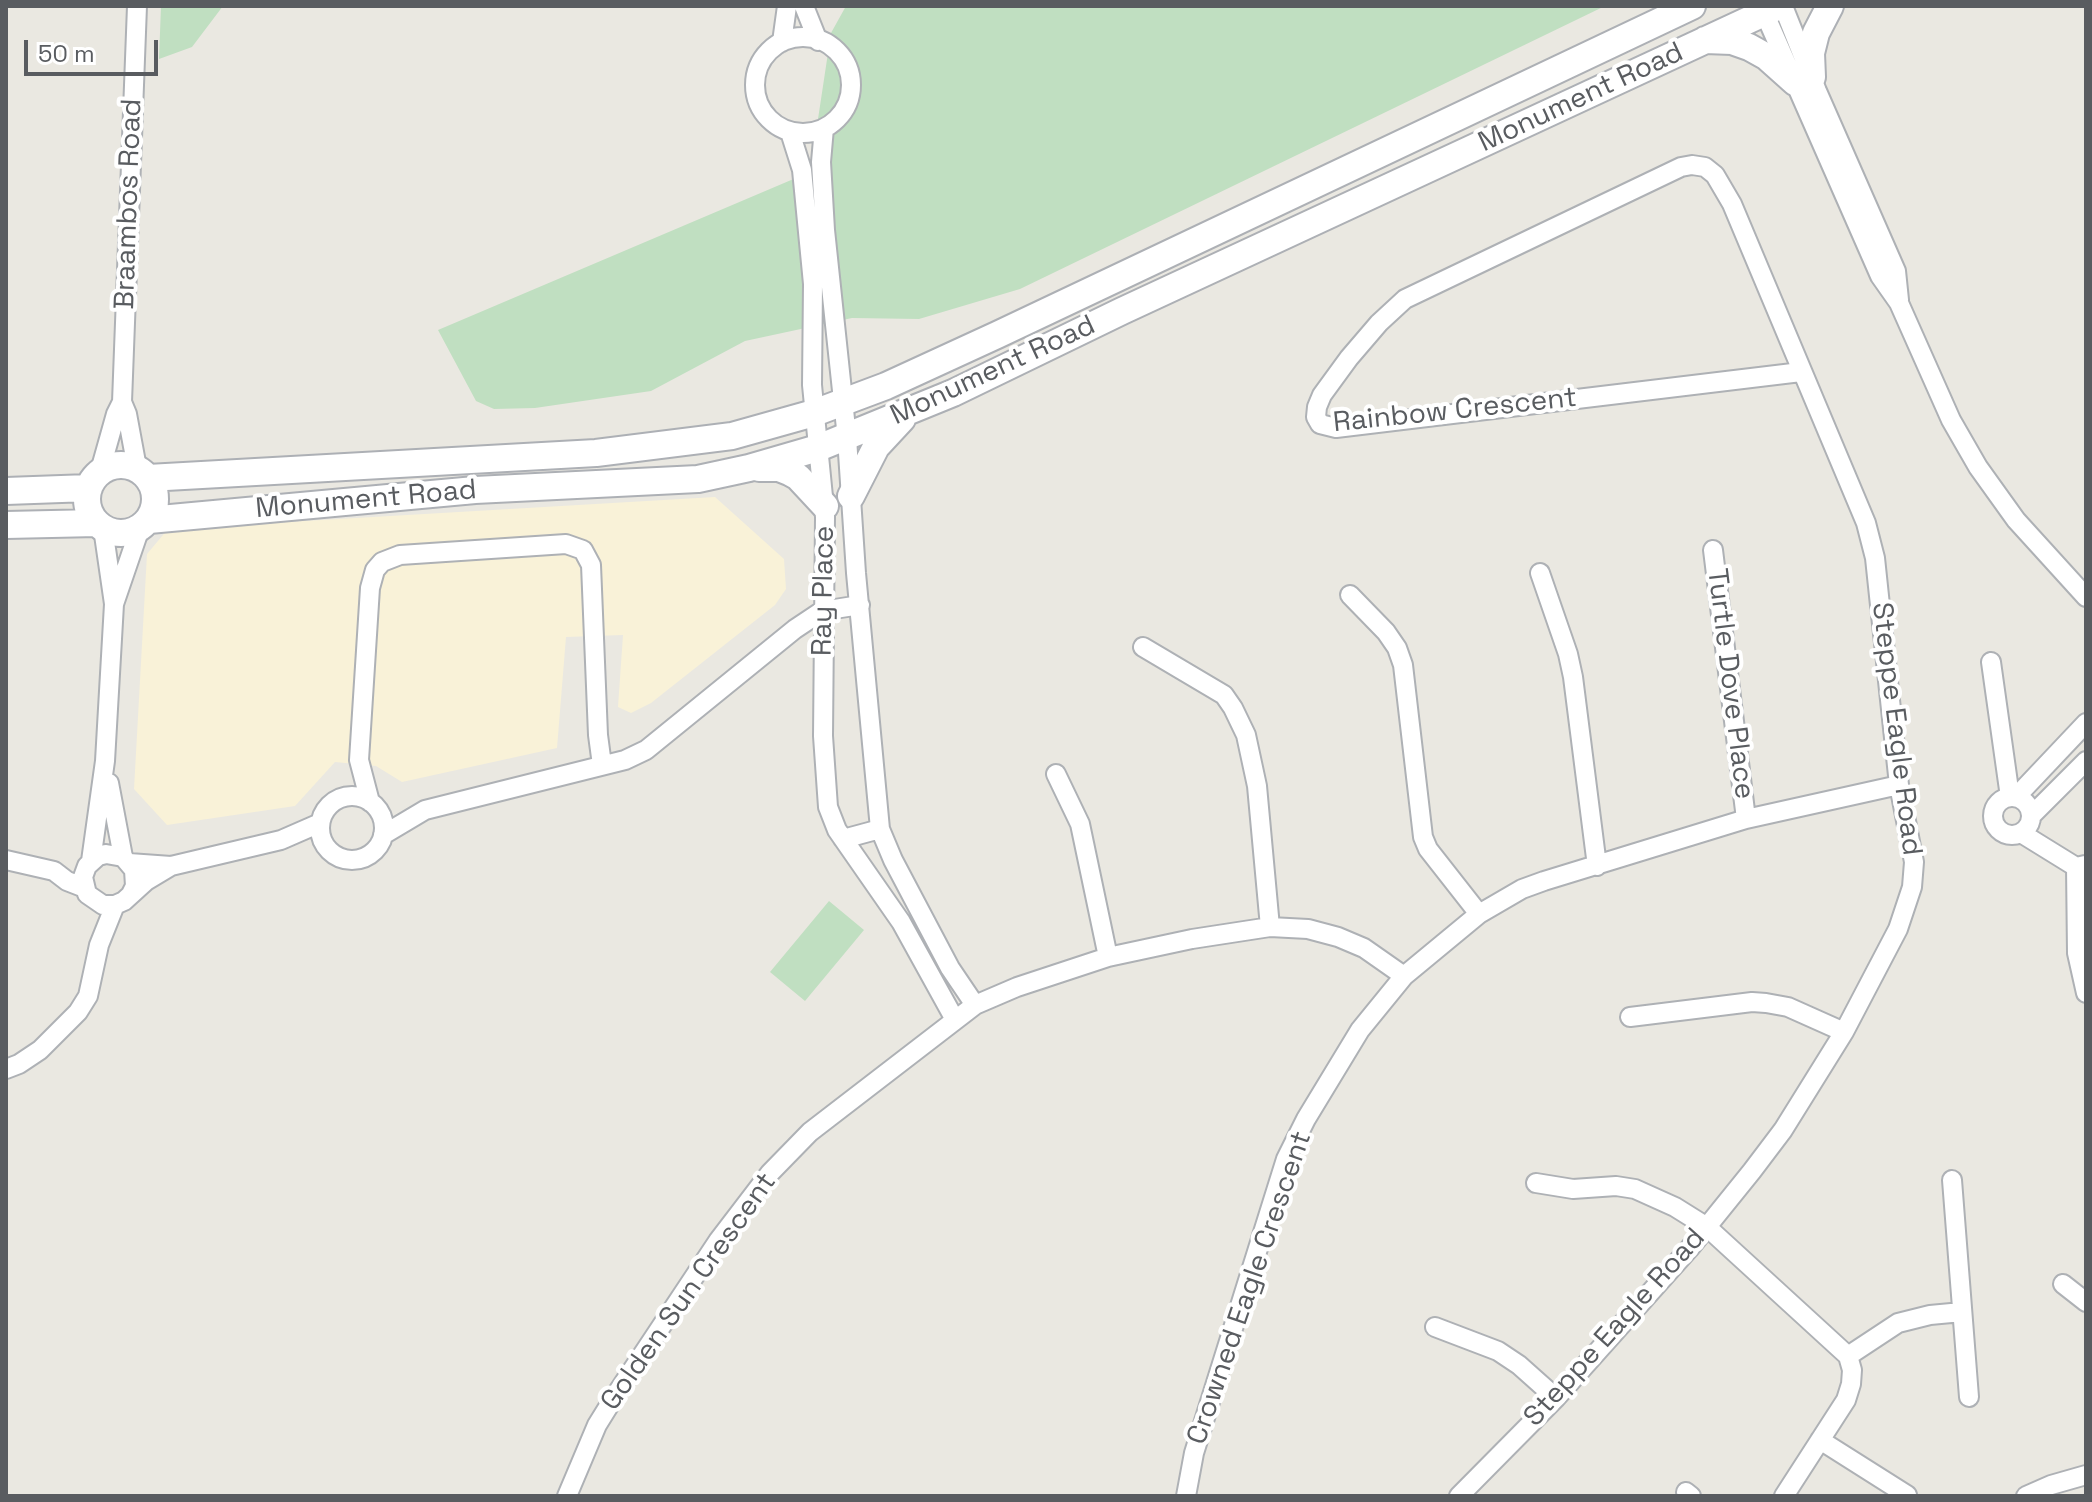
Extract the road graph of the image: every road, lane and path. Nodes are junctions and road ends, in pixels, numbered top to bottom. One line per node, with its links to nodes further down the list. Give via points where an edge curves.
1 (137, 6): 15 (street, Braambos Road)
2 (787, 6): 9 (street)
3 (804, 6): 8 (street)
4 (1692, 6): 16 (main road, Monument Road, via 997,335)
5 (1830, 6): 10 (main road, via 1816,33)
6 (1775, 8): 7 (main road, Monument Road); 10 (street)
7 (1705, 40): 10 (main road, via 1749,47); 17 (main road, Monument Road)
8 (818, 41): 9 (street); 11 (street, via 839,54 851,81 844,110)
9 (782, 42): 12 (street, via 764,59 755,81 764,113)
10 (1804, 79): 33 (street, via 1880,276 1899,303 1951,420 2016,520)
11 (824, 128): 12 (street); 16 (street, Ray Place, via 825,230)
12 (790, 132): 18 (street, Ray Place, via 802,170 809,232)
13 (1715, 175): 14 (street, Steppe Eagle Road); 14 (street, Rainbow Crescent, via 1705,167 1681,167 1405,299 1334,377 1316,417 1320,424 1336,428)
14 (1801, 372): 45 (street, Steppe Eagle Road, via 1872,539)
15 (122, 402): 22 (street, Braambos Road, via 131,449); 23 (street, Braambos Road)
16 (842, 402): 18 (main road, Monument Road); 19 (street, Ray Place)
17 (913, 408): 19 (main road, Monument Road); 25 (main road, via 876,447)
18 (814, 413): 20 (street, Ray Place); 22 (main road, Monument Road, via 732,436 596,453)
19 (847, 438): 20 (main road, Monument Road); 25 (street, Ray Place)
20 (818, 448): 21 (main road, Monument Road); 26 (street, Ray Place)
21 (749, 468): 26 (main road, via 789,472); 27 (main road, Monument Road, via 698,479 475,490)
22 (142, 473): 23 (main road, via 119,464); 27 (main road, via 156,495 155,508)
23 (94, 479): 24 (main road); 29 (main road, via 87,500)
24 (6, 491)
25 (851, 496): 35 (street, Ray Place)
26 (825, 506): 36 (street, Ray Place)
27 (144, 524): 29 (main road, via 116,533); 34 (street)
28 (6, 525): 29 (main road)
29 (100, 526): 34 (street)
30 (1713, 550): 51 (street, Turtle Dove Place)
31 (1540, 573): 63 (street, via 1573,677)
32 (1350, 595): 69 (street, via 1397,648 1423,837)
33 (2086, 597)
34 (114, 604): 41 (street)
35 (860, 605): 36 (street); 53 (street, Ray Place)
36 (822, 611): 43 (street, via 646,750); 56 (street, Ray Place, via 825,779 828,807)
37 (1143, 647): 70 (street, via 1224,695 1246,735 1257,786)
38 (1991, 662): 47 (street)
39 (2086, 723): 47 (street)
40 (359, 760): 43 (street, via 370,588 382,562 400,555 566,544 583,550 591,565); 46 (street); 48 (street)
41 (105, 761): 60 (street); 61 (street)
42 (2086, 761): 50 (street)
43 (602, 765): 49 (street)
44 (1056, 774): 74 (street, via 1084,835)
45 (1899, 785): 51 (street, Crowned Eagle Crescent); 80 (street, Steppe Eagle Road, via 1914,862 1912,887 1898,929)
46 (343, 797): 48 (street); 52 (street, via 327,806)
47 (2013, 797): 50 (street, via 2027,803); 54 (street, via 1998,803 1994,822 2008,835)
48 (374, 805): 49 (street); 55 (street, via 382,817)
49 (425, 810): 55 (street)
50 (2032, 815): 54 (street)
51 (1746, 819): 63 (street, Crowned Eagle Crescent)
52 (320, 823): 57 (street); 58 (street)
53 (880, 829): 56 (street); 71 (street, Ray Place)
54 (2021, 833): 64 (street)
55 (383, 835): 58 (street, via 373,852 356,860 337,857)
56 (843, 839): 73 (street, Ray Place)
57 (281, 840): 58 (street); 62 (street)
58 (324, 844)
59 (6, 860): 65 (street)
60 (126, 860): 61 (street, via 106,854); 62 (street); 67 (street, via 135,878)
61 (89, 863): 65 (street); 66 (street, via 83,877)
62 (171, 866): 67 (street)
63 (1597, 866): 69 (street, Crowned Eagle Crescent, via 1522,889)
64 (2081, 866): 76 (street, via 2077,953)
65 (54, 871): 66 (street)
66 (88, 893): 68 (street, via 103,905); 72 (street)
67 (131, 894): 68 (street)
68 (115, 905): 72 (street)
69 (1479, 914): 75 (street, Crowned Eagle Crescent)
70 (1270, 927): 74 (street, Golden Sun Crescent); 75 (street, Golden Sun Crescent, via 1338,937)
71 (933, 936): 73 (street); 77 (street, Ray Place)
72 (99, 945): 81 (street, via 88,996 78,1012 40,1050)
73 (913, 945): 79 (street, Ray Place)
74 (1108, 957): 77 (street, Golden Sun Crescent)
75 (1404, 976): 96 (street, Crowned Eagle Crescent, via 1360,1030 1286,1159 1194,1453)
76 (2086, 993)
77 (975, 1005): 79 (street, Golden Sun Crescent)
78 (1630, 1017): 80 (street, via 1752,1002 1788,1007)
79 (954, 1018): 95 (street, Golden Sun Crescent, via 810,1132 760,1185 597,1425)
80 (1844, 1032): 84 (street, Steppe Eagle Road, via 1783,1130)
81 (6, 1069)
82 (1952, 1180): 87 (street)
83 (1536, 1183): 84 (street, via 1635,1189)
84 (1707, 1227): 89 (street); 91 (street, Steppe Eagle Road)
85 (2063, 1284): 86 (street)
86 (2086, 1302)
87 (1962, 1312): 89 (street, via 1898,1323); 90 (street)
88 (1435, 1327): 91 (street, via 1498,1351)
89 (1848, 1356): 92 (street, via 1852,1370 1846,1400)
90 (1969, 1397)
91 (1556, 1398): 97 (street, Steppe Eagle Road)
92 (1820, 1440): 94 (street); 98 (street)
93 (2086, 1475): 99 (street)
94 (1907, 1495)
95 (567, 1496)
96 (1186, 1496)
97 (1459, 1496)
98 (1784, 1496)
99 (2026, 1496)

